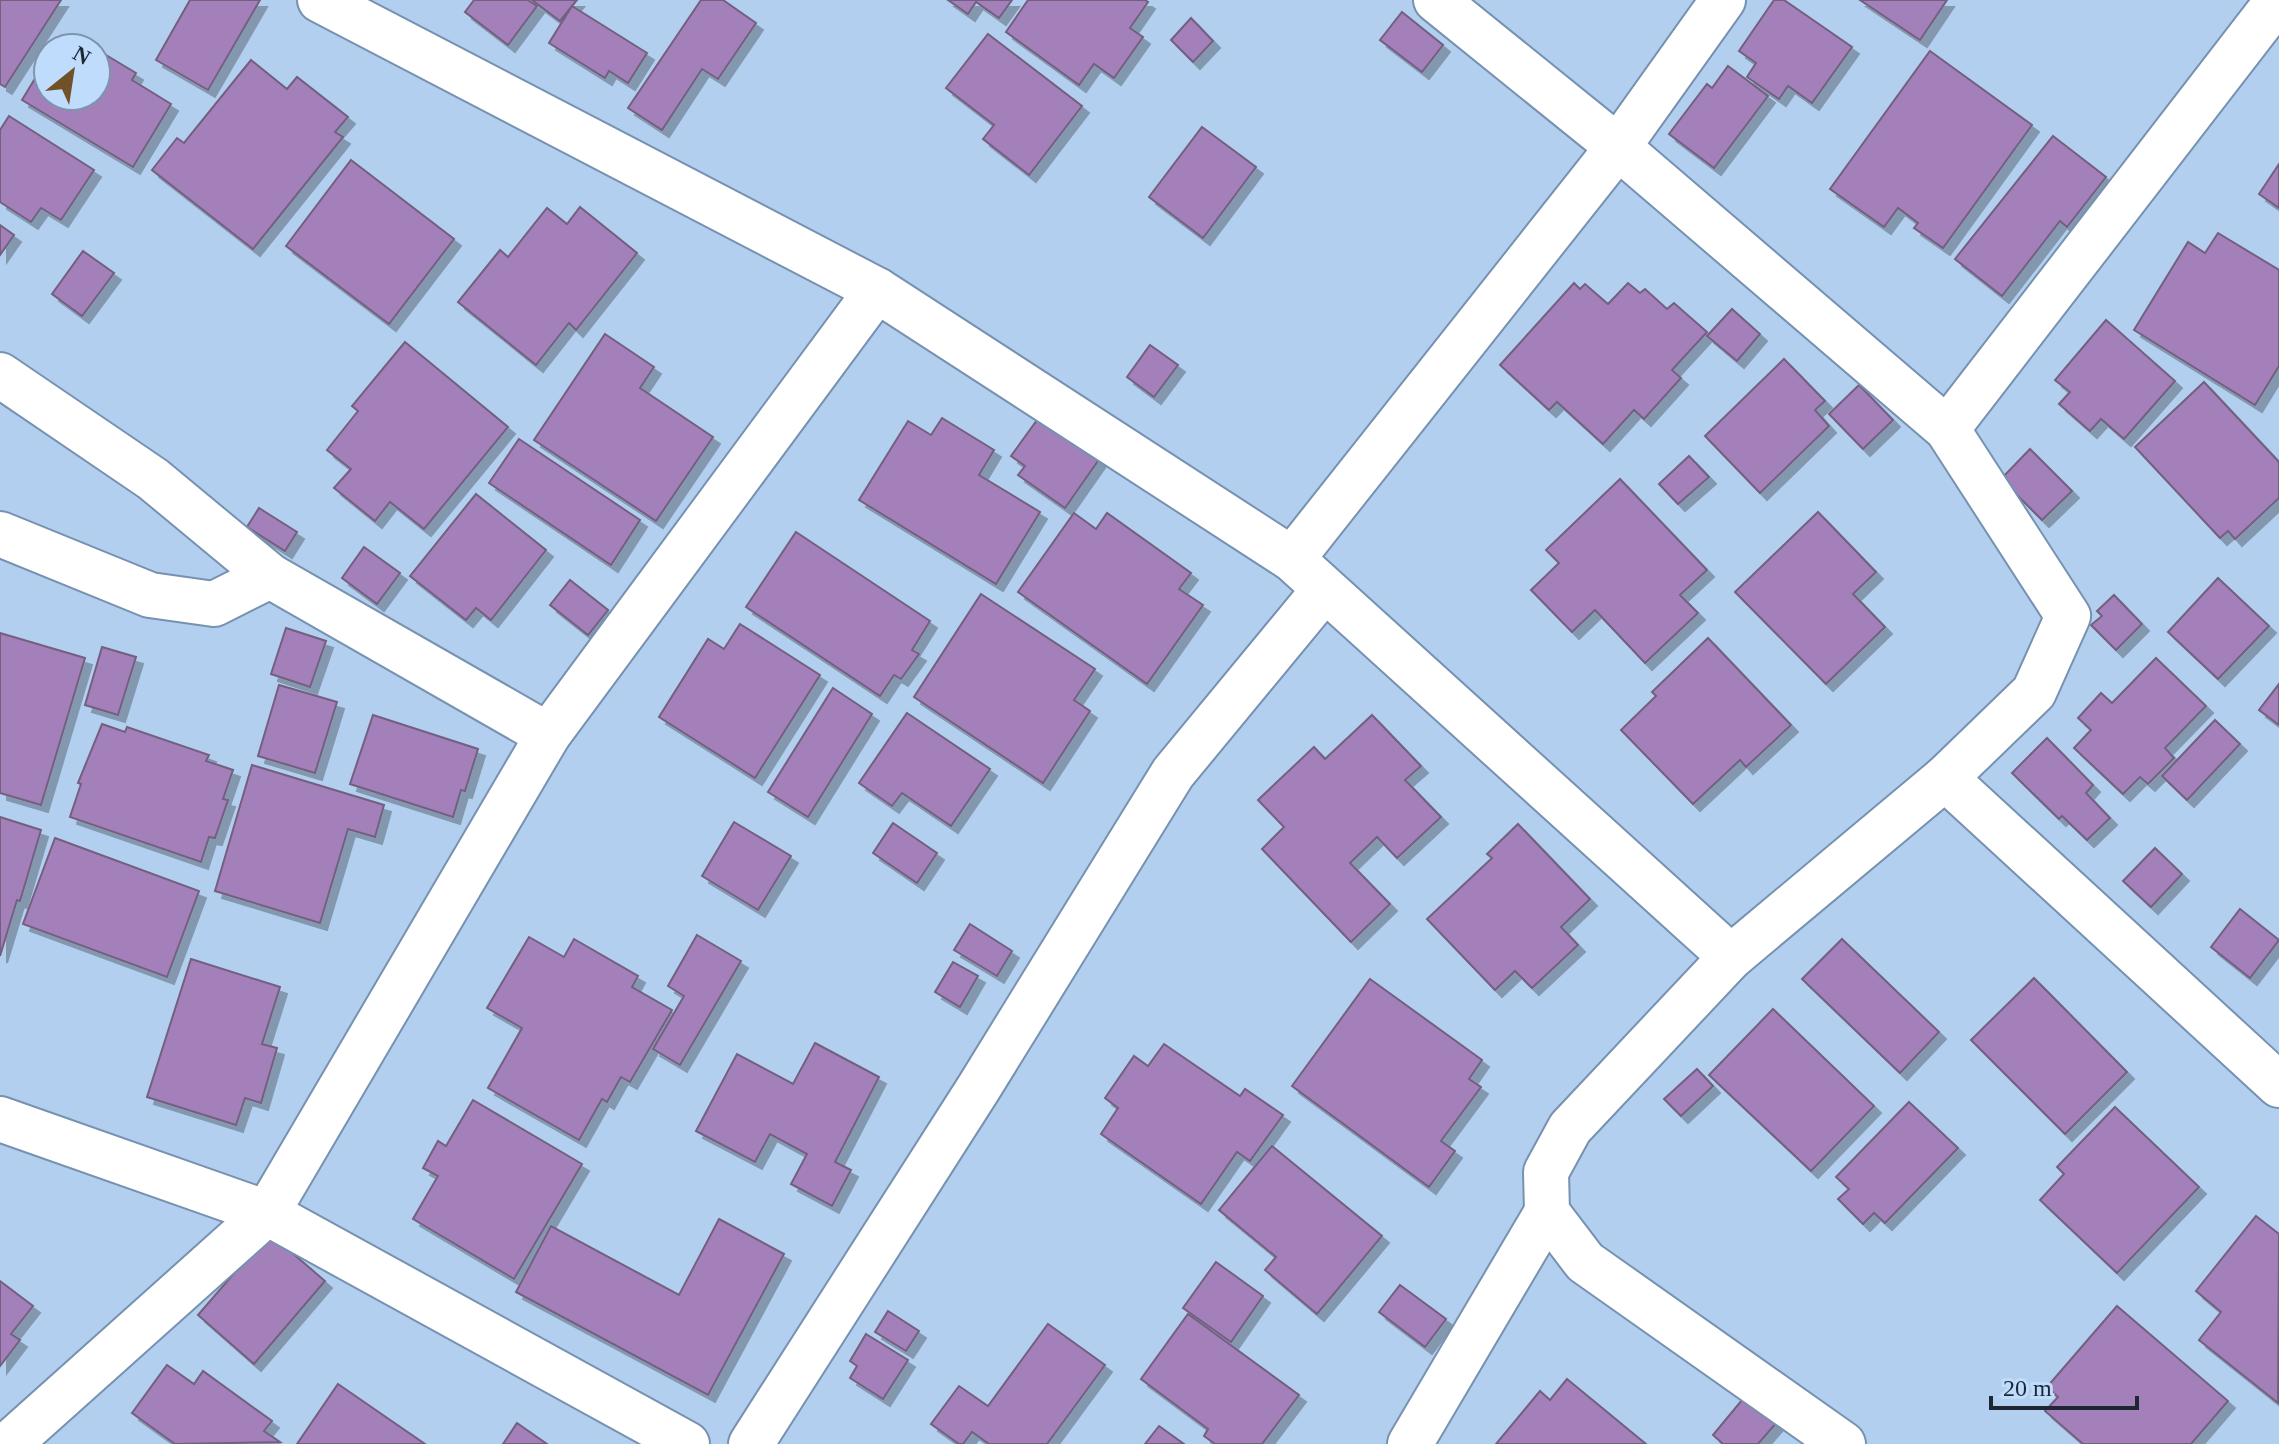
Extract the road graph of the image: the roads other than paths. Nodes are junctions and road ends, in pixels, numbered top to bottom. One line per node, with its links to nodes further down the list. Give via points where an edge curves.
1 (320, 0): 6 (street)
2 (1436, 0): 5 (street)
3 (1723, 0): 5 (street)
4 (2278, 0): 8 (street)
5 (1618, 147): 8 (street); 10 (street)
6 (877, 290): 10 (street); 13 (street)
7 (0, 375): 11 (street, via 153,479)
8 (1947, 429): 14 (street, via 2068,616 2034,692)
9 (0, 534): 11 (street, via 150,595 214,604)
10 (1292, 559): 12 (street)
11 (270, 576): 13 (street)
12 (1324, 590): 15 (street); 22 (street, via 1173,773)
13 (548, 735): 19 (street)
14 (1945, 778): 15 (street); 16 (street)
15 (1731, 957): 18 (street, via 1570,1128 1546,1172)
16 (2279, 1085)
17 (0, 1119): 19 (street)
18 (1547, 1212): 23 (street); 24 (street, via 1585,1262)
19 (267, 1213): 20 (street); 21 (street)
20 (9, 1444)
21 (687, 1444)
22 (751, 1444)
23 (1410, 1444)
24 (1843, 1444)

